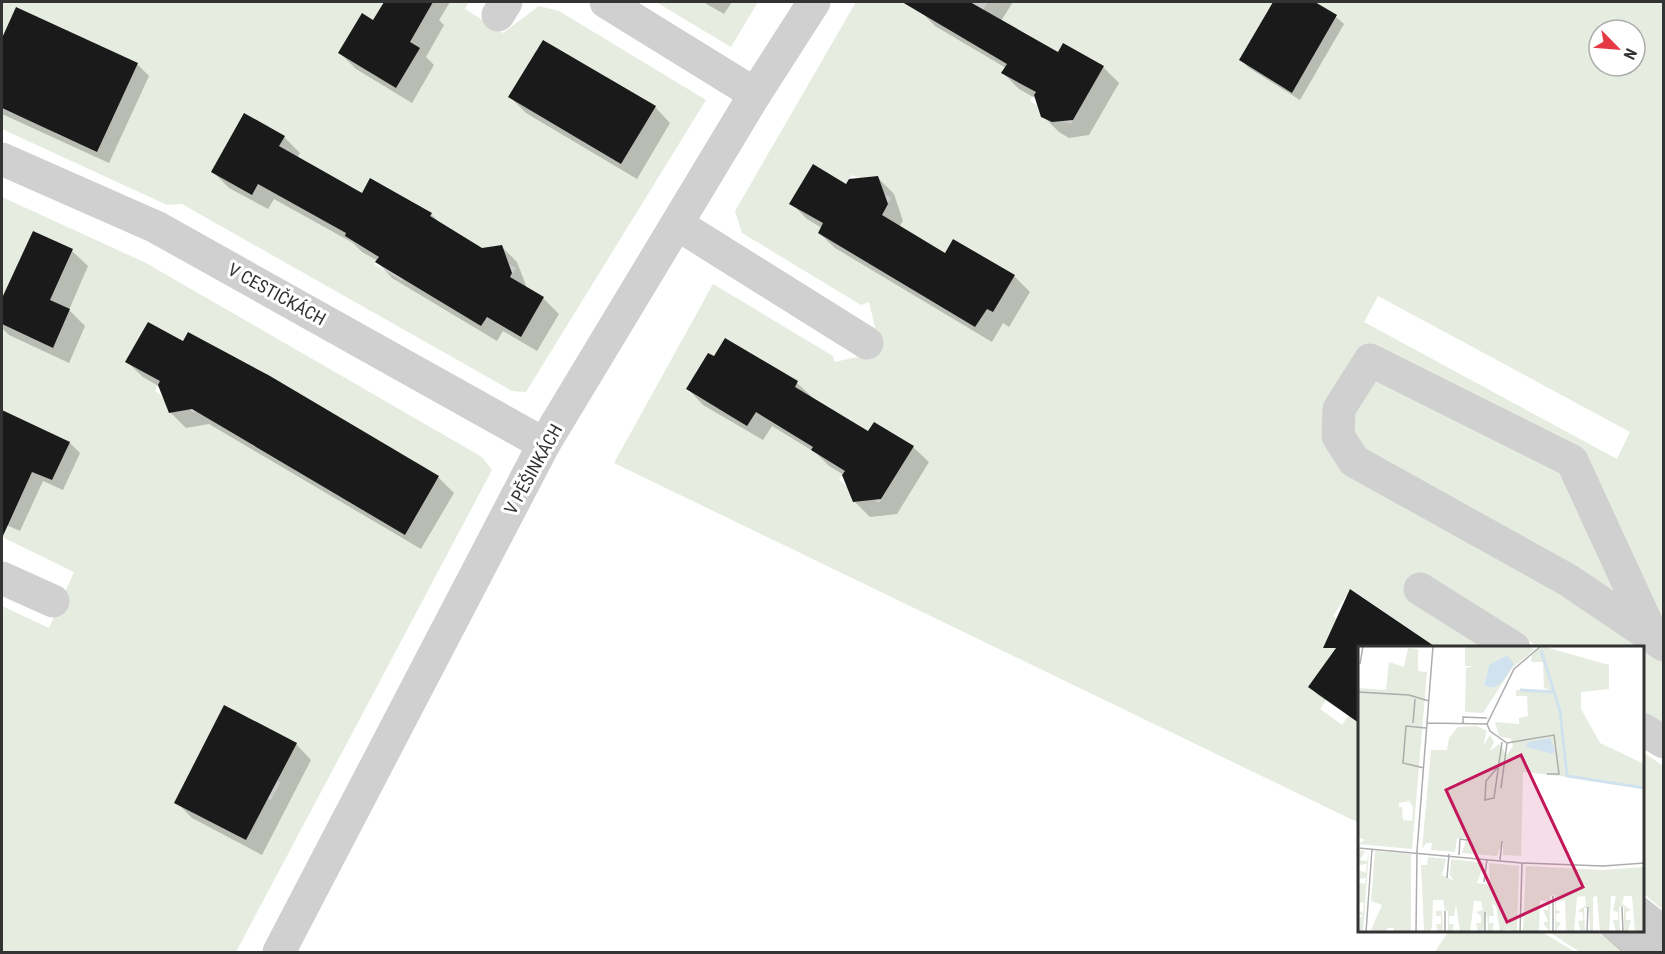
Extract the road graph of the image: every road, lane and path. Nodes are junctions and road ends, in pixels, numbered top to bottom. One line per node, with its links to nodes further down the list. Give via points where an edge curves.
1 (606, 2): 3 (street)
2 (814, 2): 3 (street, V PĚŠINKÁCH)
3 (755, 94): 5 (street, V PĚŠINKÁCH)
4 (2, 159): 7 (street, V CESTIČKÁCH, via 156,227)
5 (677, 225): 6 (street); 7 (street, V PĚŠINKÁCH)
6 (867, 343)
7 (544, 444): 15 (street, V PĚŠINKÁCH)
8 (2, 578): 10 (street)
9 (1420, 589): 12 (street)
10 (53, 601)
11 (1658, 641): 11 (street, via 1568,580 1354,461 1338,436 1339,409 1370,360 1572,460)
12 (1511, 646)
13 (1644, 730): 14 (street)
14 (1664, 742)
15 (279, 952)

